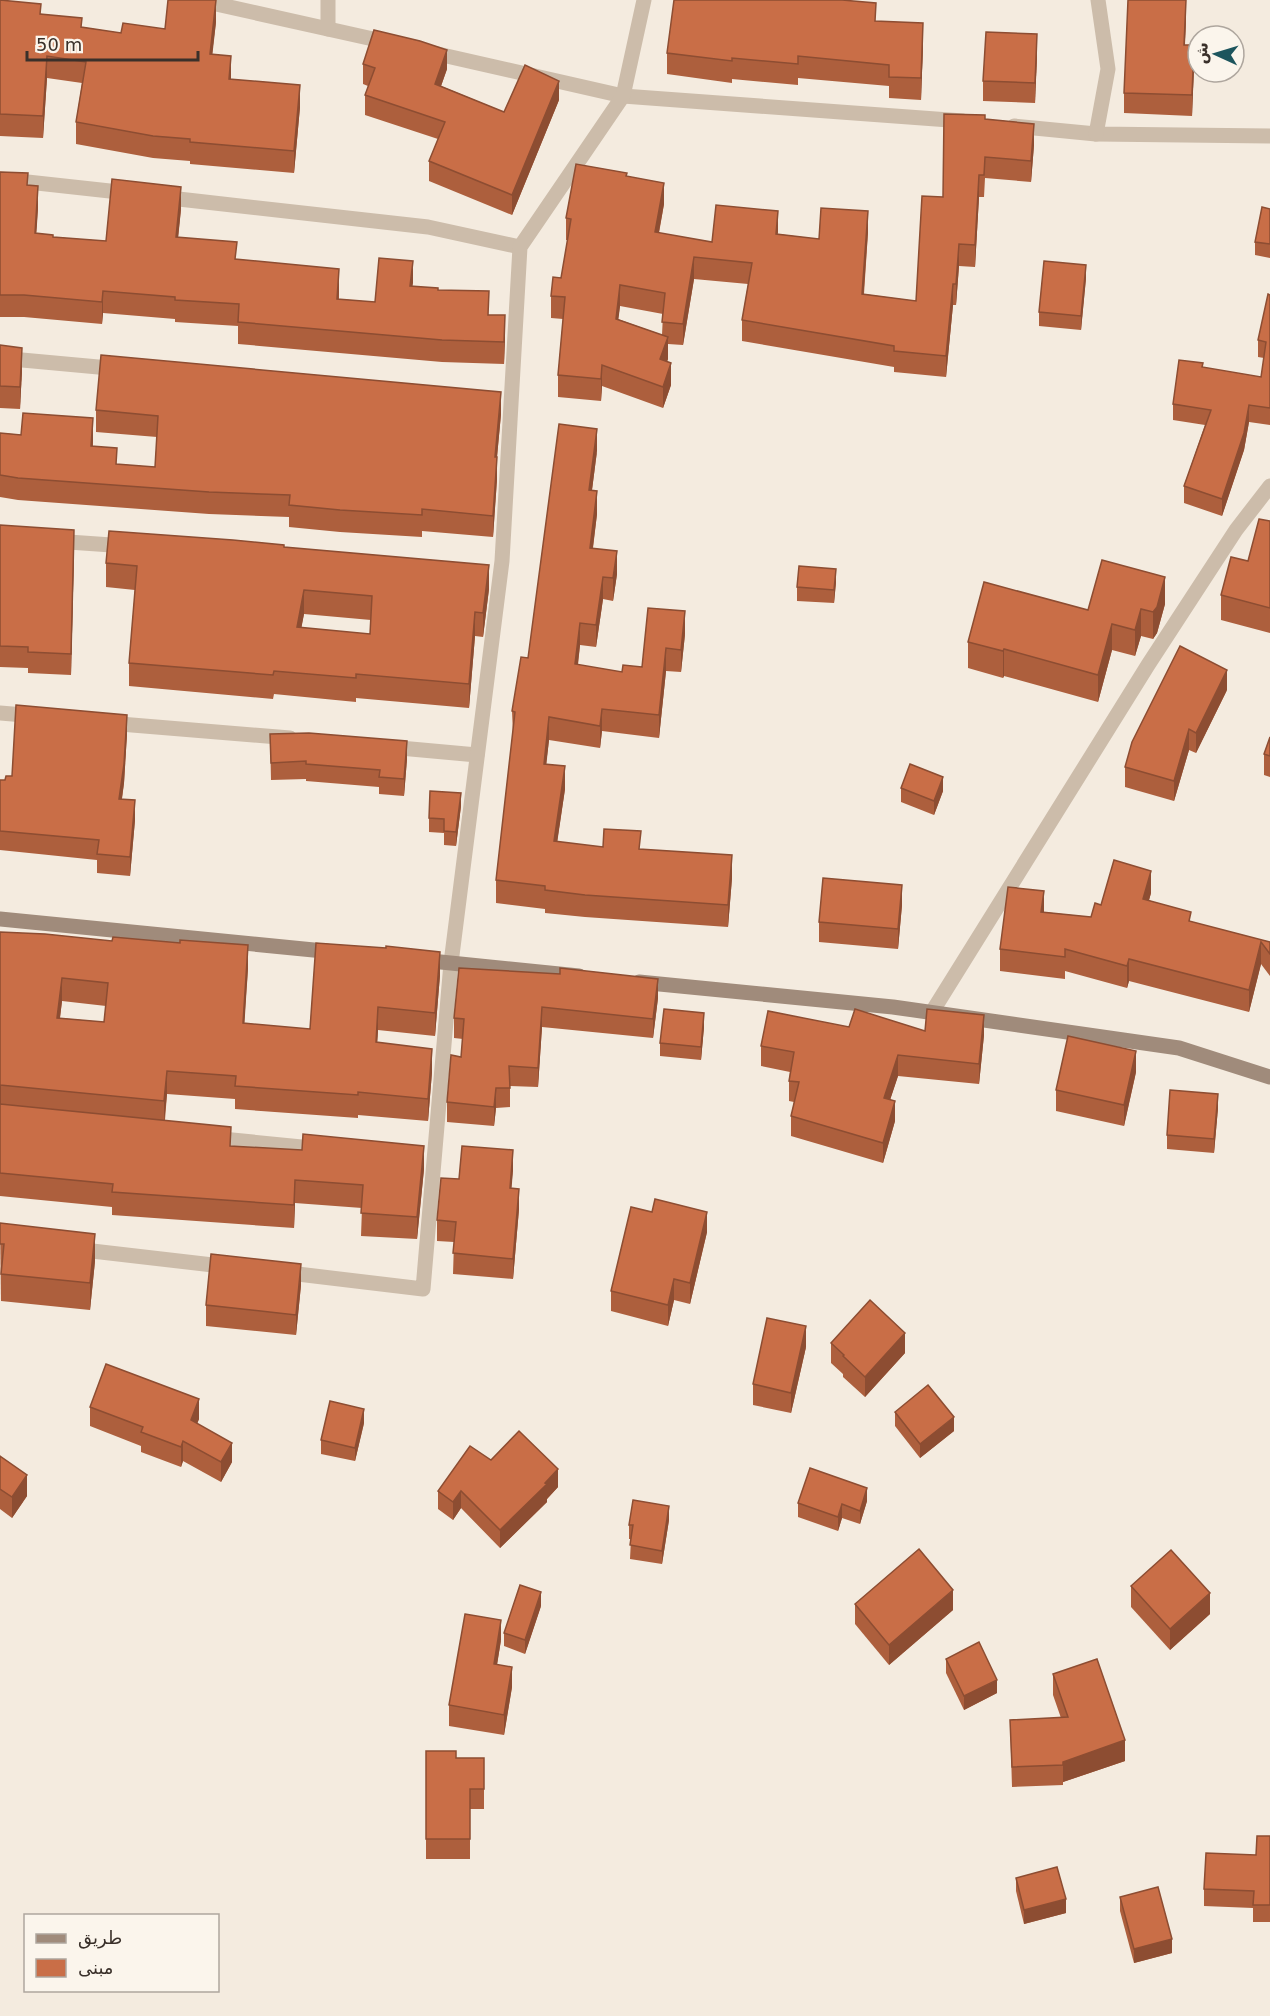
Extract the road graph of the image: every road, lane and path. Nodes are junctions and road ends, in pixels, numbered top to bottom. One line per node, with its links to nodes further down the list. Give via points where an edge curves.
1 (198, 0): 5 (street)
2 (328, 0): 5 (street)
3 (644, 0): 6 (street)
4 (1098, 0): 7 (street, via 1108,69)
5 (328, 29): 6 (street)
6 (623, 96): 7 (street); 10 (street)
7 (1096, 134): 8 (street)
8 (1270, 136)
9 (0, 179): 10 (street, via 428,227)
10 (520, 247): 21 (street)
11 (0, 358): 12 (street)
12 (131, 370)
13 (1270, 486): 28 (street, via 1236,530 1148,665)
14 (36, 539): 15 (street)
15 (143, 547)
16 (0, 713): 17 (street)
17 (48, 717)
18 (95, 722): 19 (street)
19 (310, 740)
20 (370, 745): 21 (street)
21 (477, 755): 25 (street)
22 (0, 919): 23 (main road)
23 (344, 952)
24 (403, 958): 25 (main road)
25 (451, 963): 26 (main road); 34 (street, via 428,1160 423,1289)
26 (590, 977)
27 (625, 980): 28 (main road)
28 (932, 1012): 29 (main road, via 1179,1048)
29 (1270, 1077)
30 (199, 1137): 31 (street)
31 (340, 1151)
32 (59, 1247): 33 (street)
33 (247, 1268)
34 (270, 1271)

